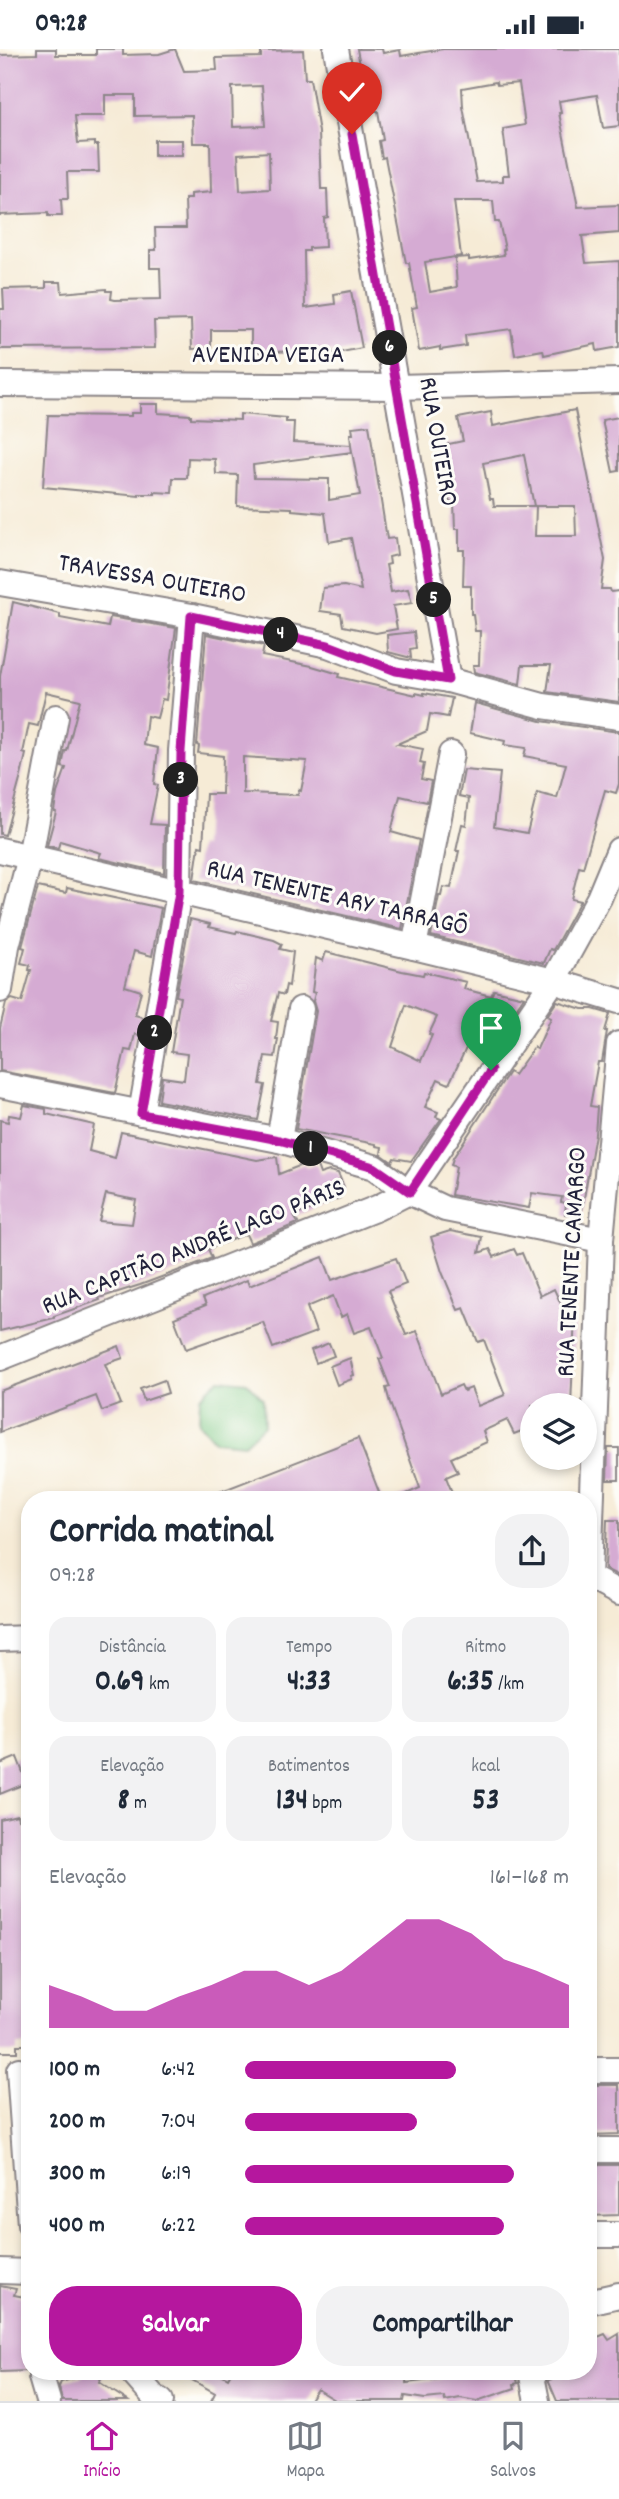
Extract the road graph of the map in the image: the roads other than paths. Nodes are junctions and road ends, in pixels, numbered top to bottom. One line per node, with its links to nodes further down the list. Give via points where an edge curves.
1 (336, 49): 4 (street, RUA OUTEIRO)
2 (619, 381): 4 (street, AVENIDA VEIGA)
3 (0, 384): 4 (street, AVENIDA VEIGA)
4 (397, 387): 7 (street, RUA OUTEIRO)
5 (0, 583): 6 (street, TRAVESSA OUTEIRO)
6 (191, 616): 7 (street, TRAVESSA OUTEIRO, via 328,645 396,671); 14 (street, via 181,751)
7 (448, 680): 9 (street, TRAVESSA OUTEIRO, via 544,706)
8 (56, 717): 13 (street)
9 (619, 717)
10 (451, 754): 16 (street)
11 (619, 849): 17 (street, via 600,898)
12 (0, 851): 13 (street, RUA TENENTE ARY TARRAGÔ)
13 (30, 857): 14 (street, RUA TENENTE ARY TARRAGÔ); 15 (street)
14 (179, 892): 16 (street, RUA TENENTE ARY TARRAGÔ); 23 (street)
15 (4, 945): 18 (street)
16 (414, 947): 17 (street, RUA TENENTE ARY TARRAGÔ)
17 (553, 981): 19 (street, RUA TENENTE ARY TARRAGÔ); 25 (street)
18 (0, 990)
19 (619, 1001)
20 (301, 1009): 24 (street)
21 (619, 1044): 26 (street, RUA TENENTE CAMARGO)
22 (0, 1085): 23 (street)
23 (141, 1114): 24 (street)
24 (279, 1140): 25 (street, via 374,1167)
25 (410, 1192): 26 (street, via 445,1209); 27 (street, RUA CAPITÃO ANDRÉ LAGO PÁRIS)
26 (601, 1240): 28 (street, RUA TENENTE CAMARGO)
27 (0, 1358)
28 (607, 1383): 29 (street, RUA TENENTE CAMARGO)
29 (597, 1491)
30 (597, 1581): 31 (street, RUA TENENTE CAMARGO)
31 (619, 1593)
32 (21, 1638): 33 (street)
33 (0, 1639)
34 (16, 2070): 37 (street)
35 (597, 2070): 36 (street)
36 (619, 2070)
37 (21, 2110)
38 (597, 2150): 39 (street)
39 (619, 2150)
40 (597, 2235): 41 (street)
41 (619, 2235)
42 (0, 2271): 43 (street)
43 (21, 2272)
44 (619, 2295): 45 (street)
45 (597, 2300)
46 (42, 2380): 49 (street)
47 (139, 2380): 50 (street)
48 (533, 2380): 51 (street)
49 (48, 2401)
50 (160, 2401)
51 (537, 2401)

